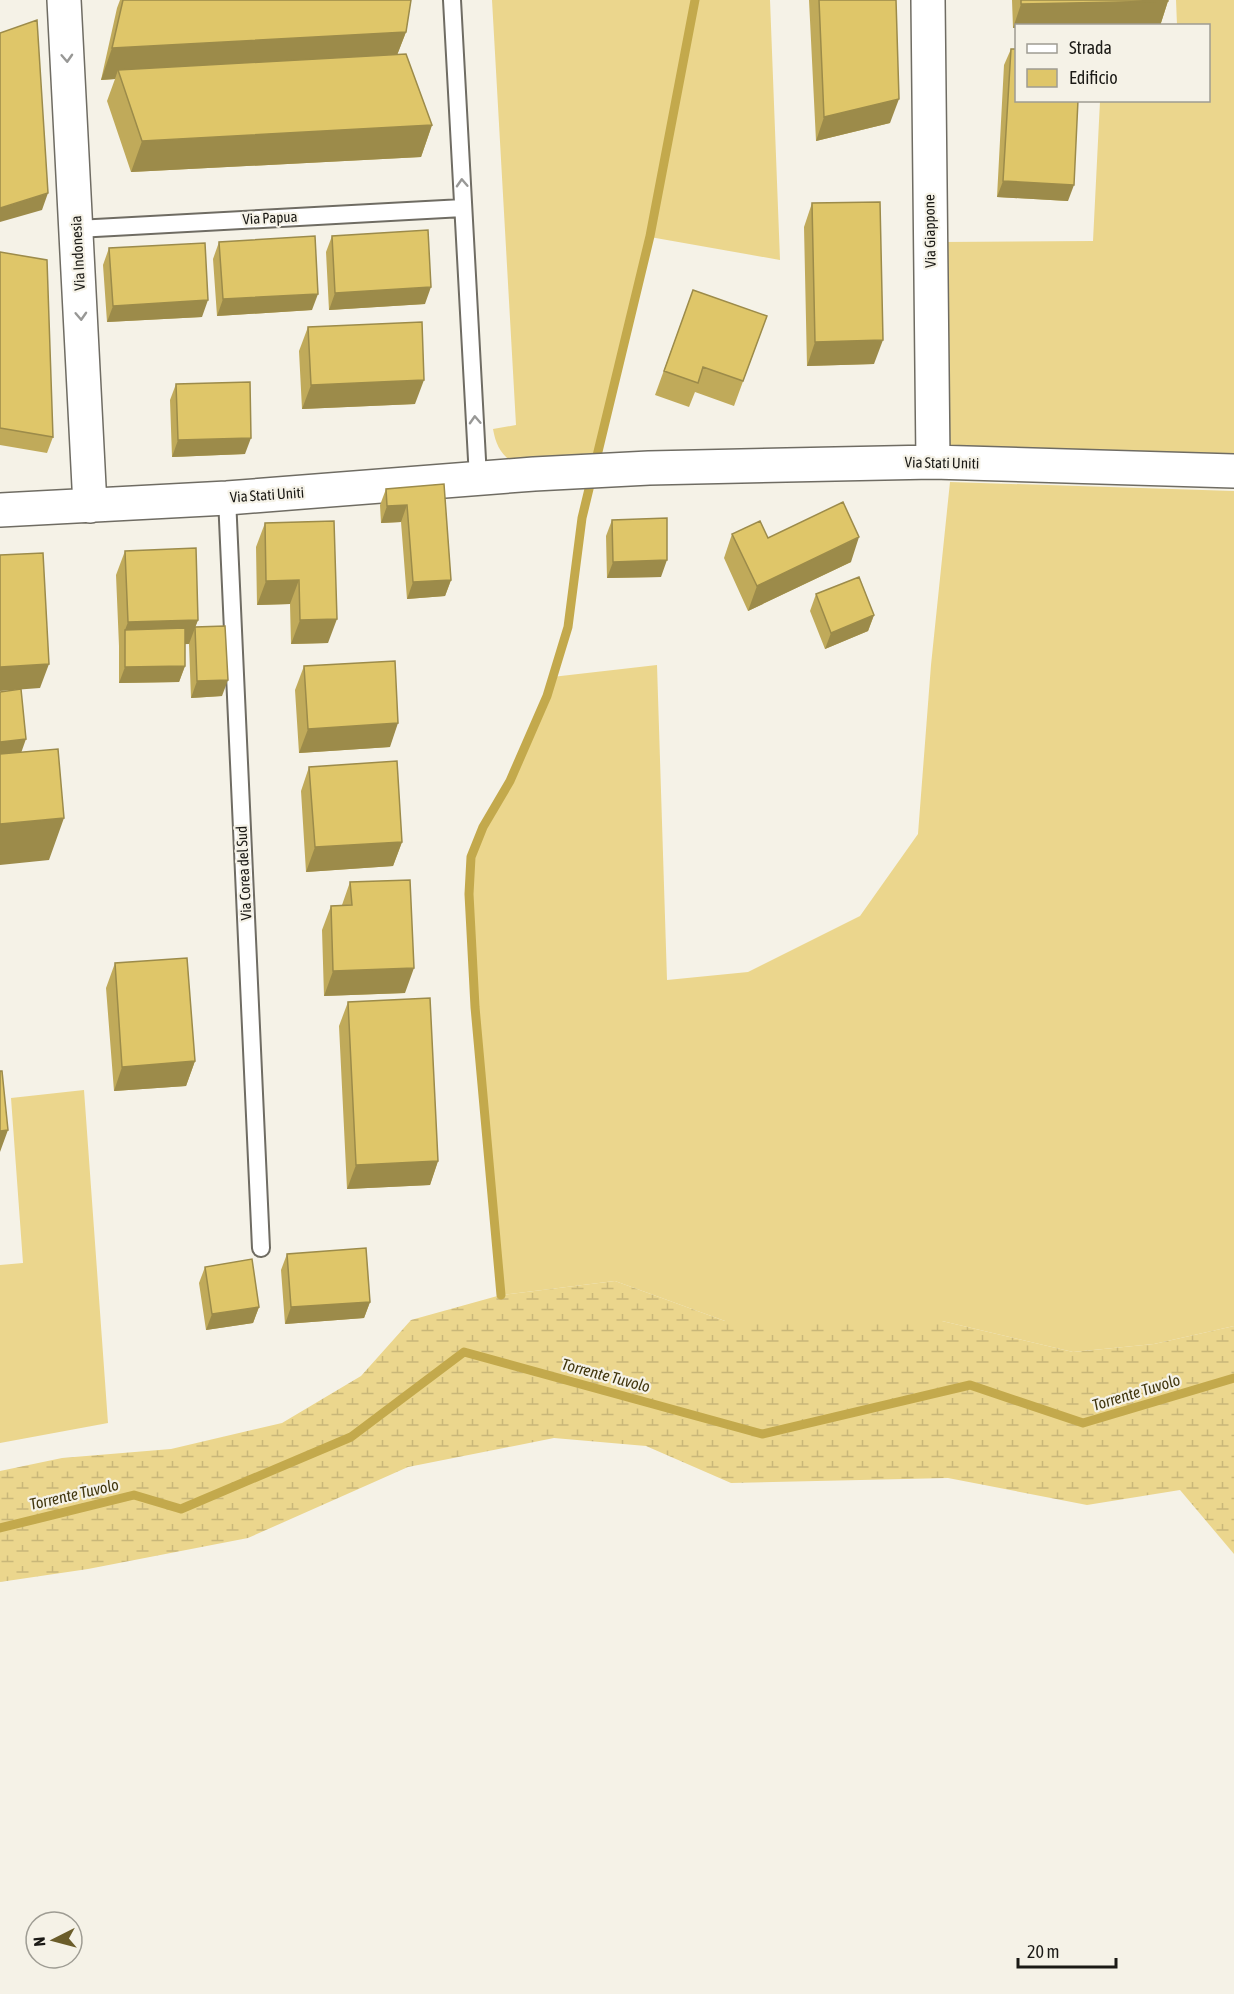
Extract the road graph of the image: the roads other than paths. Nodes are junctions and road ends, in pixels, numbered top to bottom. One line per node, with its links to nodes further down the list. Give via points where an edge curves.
1 (64, 0): 5 (street, Via Indonesia, one-way to 5)
2 (452, 0): 4 (lane, one-way to 2)
3 (928, 0): 6 (street, Via Giappone)
4 (463, 208): 5 (lane, Via Papua); 8 (lane, one-way to 4)
5 (77, 229): 10 (street, Via Indonesia, one-way to 10)
6 (933, 462): 7 (street, Via Stati Uniti); 8 (street, Via Stati Uniti, via 650,468)
7 (1234, 471)
8 (478, 478): 9 (street, Via Stati Uniti)
9 (227, 498): 10 (street, Via Stati Uniti); 12 (lane, Via Corea del Sud)
10 (90, 506): 11 (street, Via Stati Uniti)
11 (0, 510)
12 (261, 1248)

